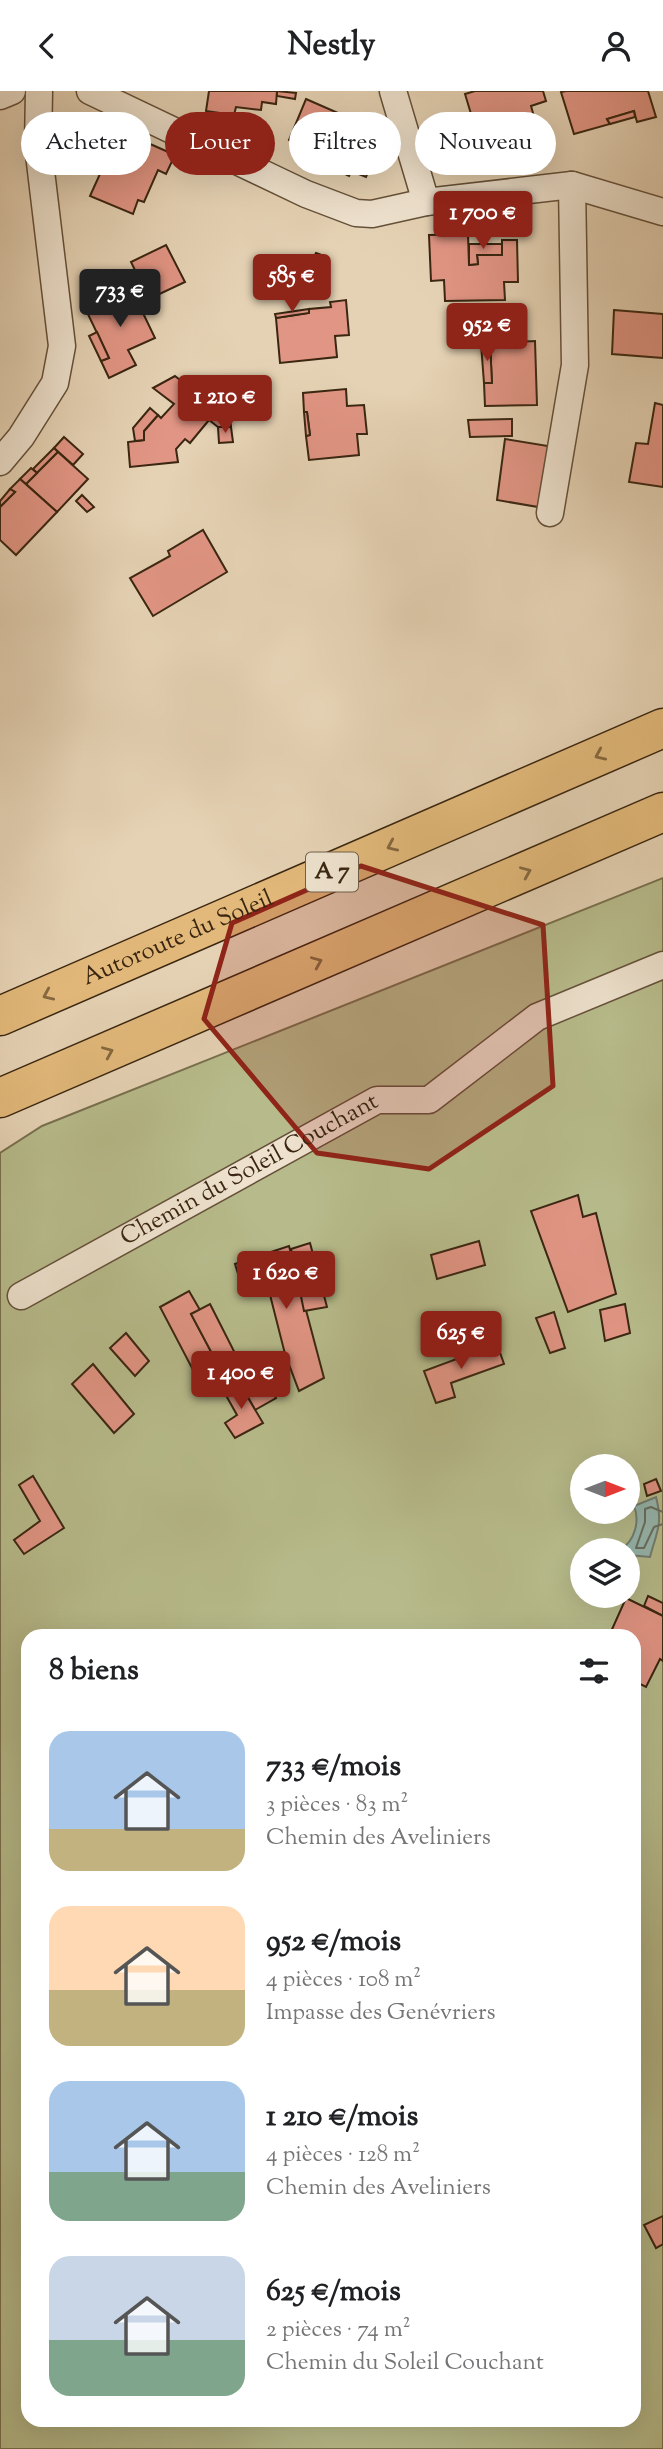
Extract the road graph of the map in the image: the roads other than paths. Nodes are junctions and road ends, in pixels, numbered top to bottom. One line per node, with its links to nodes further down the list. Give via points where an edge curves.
1 (12, 91): 5 (street)
2 (39, 91): 9 (street, via 38,146 62,346 55,383)
3 (90, 91): 7 (street, via 340,209 372,214)
4 (393, 91): 7 (street)
5 (0, 96)
6 (572, 185): 7 (street); 8 (street); 10 (street, via 575,365)
7 (426, 202)
8 (663, 212)
9 (0, 462)
10 (550, 513)
11 (663, 728): 14 (highway, Autoroute du Soleil / A 7, one-way to 14)
12 (663, 812): 15 (highway, one-way to 12)
13 (663, 965): 16 (street, Chemin du Soleil Couchant, via 537,1017 429,1100 377,1100)
14 (0, 1016)
15 (0, 1098)
16 (22, 1296)

